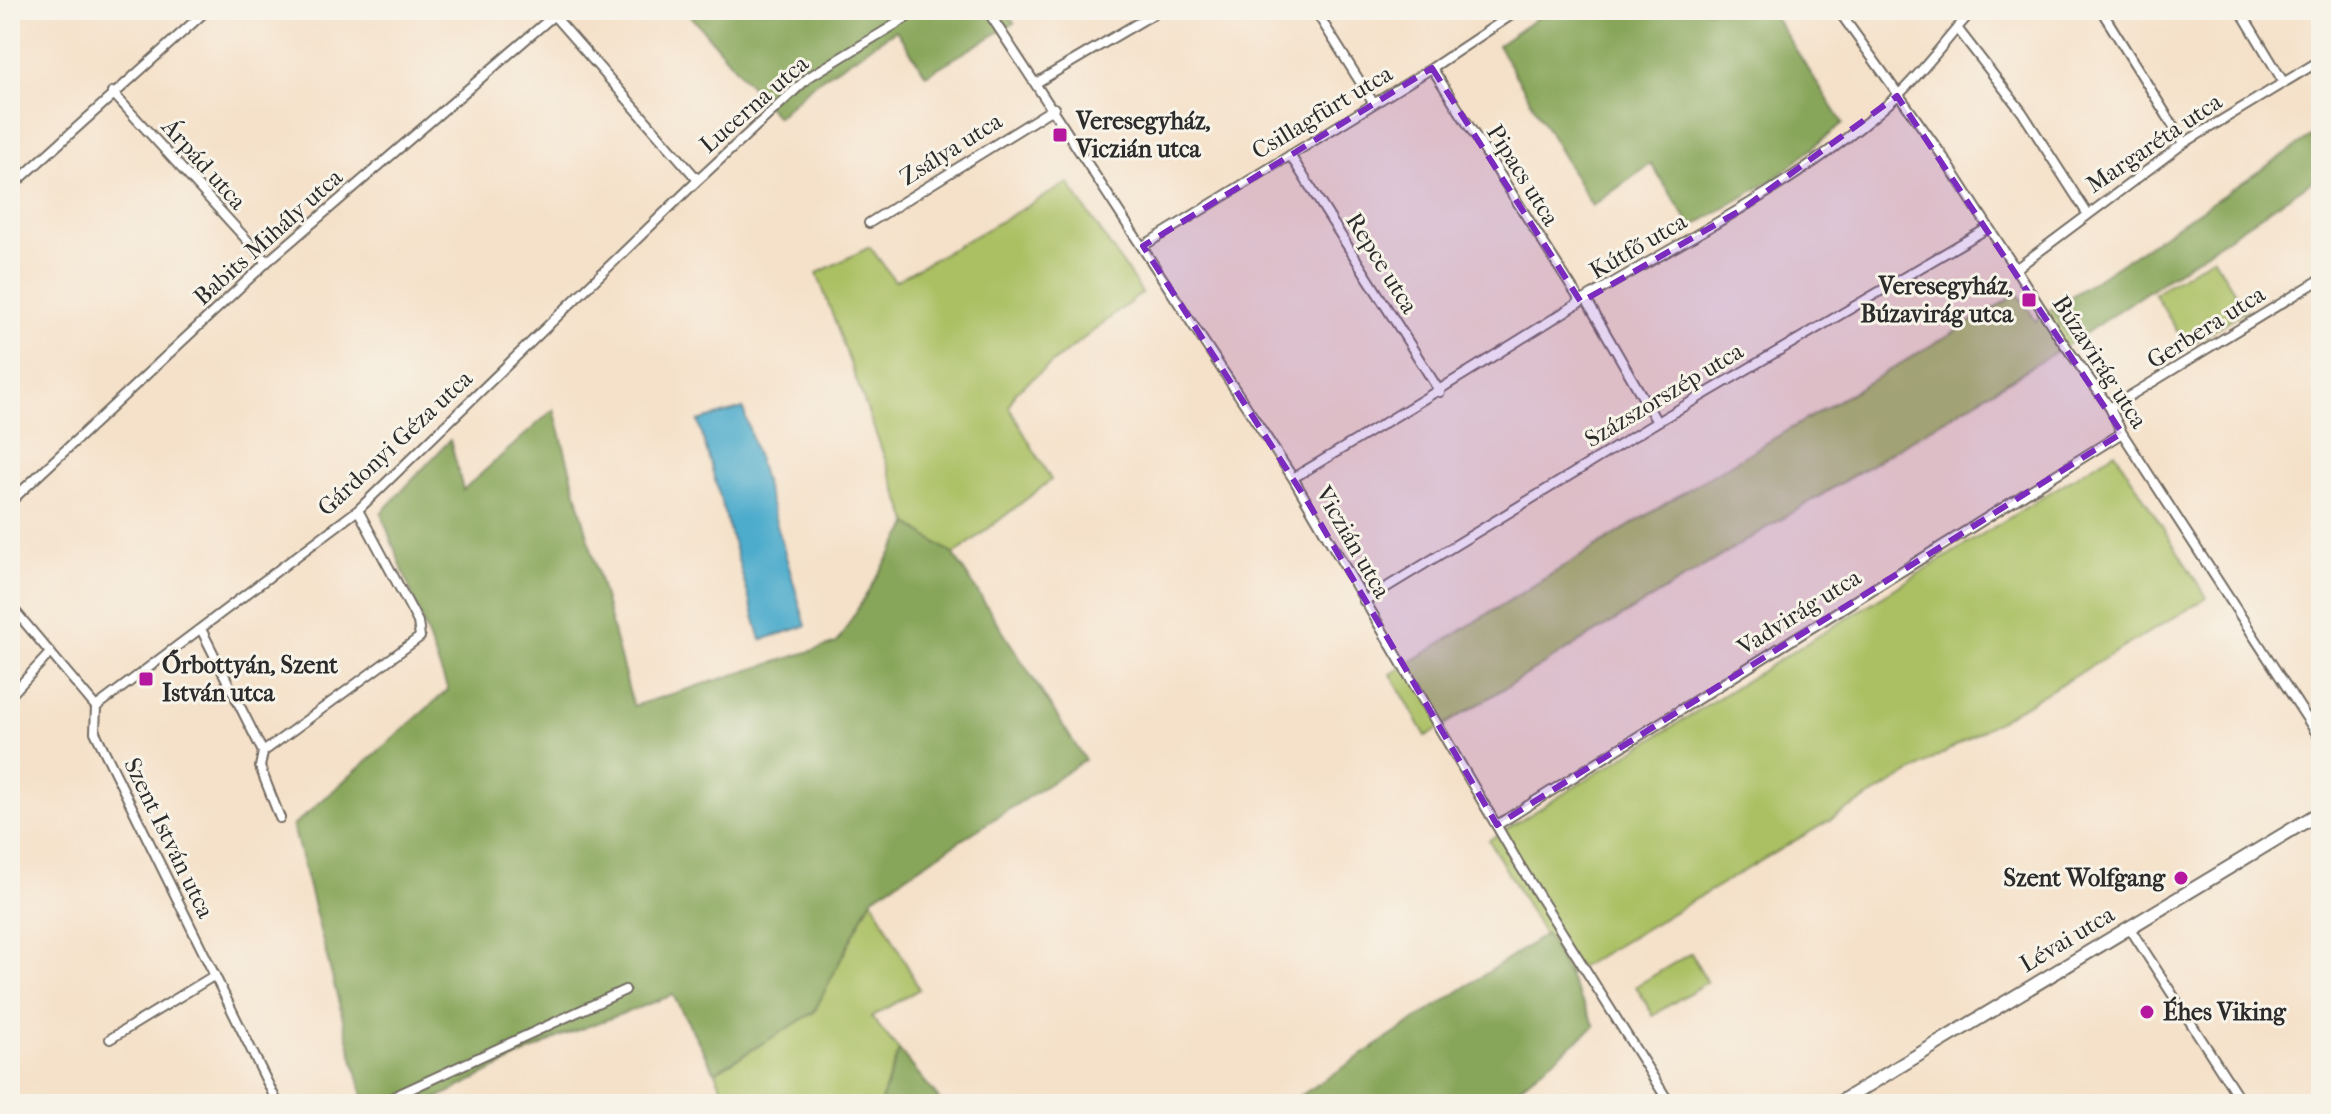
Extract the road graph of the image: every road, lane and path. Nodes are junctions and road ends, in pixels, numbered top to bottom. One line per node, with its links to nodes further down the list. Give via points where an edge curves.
1 (207, 10): 17 (street)
2 (919, 10): 23 (street, Lucerna utca, via 809,77)
3 (987, 10): 15 (street, Viczián utca)
4 (1160, 10): 15 (street)
5 (1315, 10): 19 (street)
6 (1519, 10): 14 (street, Csillagfürt utca)
7 (1838, 10): 18 (street, Búzavirág utca)
8 (1973, 10): 12 (street, Kútfő utca)
9 (2101, 10): 21 (street)
10 (2240, 10): 16 (street)
11 (554, 12): 23 (street); 29 (street, Babits Mihály utca)
12 (1957, 28): 18 (street, Kútfő utca); 25 (street, via 2022,112)
13 (2321, 60): 16 (street, Margaréta utca)
14 (1432, 68): 19 (street, Csillagfürt utca); 32 (street, Pipacs utca)
15 (1036, 83): 20 (street, Viczián utca)
16 (2284, 83): 21 (street, Margaréta utca)
17 (112, 92): 24 (street); 29 (street, Árpád utca)
18 (1897, 96): 27 (street, Búzavirág utca); 32 (street, Kútfő utca, via 1741,210)
19 (1374, 104): 22 (street, Csillagfürt utca)
20 (1054, 108): 26 (street, Zsálya utca); 28 (street, Viczián utca)
21 (2184, 143): 25 (street, Margaréta utca)
22 (1290, 155): 28 (street, Csillagfürt utca); 33 (street, Repce utca)
23 (698, 180): 39 (street, Gárdonyi Géza utca)
24 (10, 188)
25 (2087, 213): 30 (street, Margaréta utca)
26 (869, 223)
27 (1988, 228): 30 (street, Búzavirág utca); 35 (street, Százszorszép utca)
28 (1143, 246): 37 (street, Viczián utca)
29 (267, 262): 38 (street, Babits Mihály utca)
30 (2017, 268): 34 (street, Búzavirág utca)
31 (2321, 279): 34 (street, Gerbera utca)
32 (1584, 301): 33 (street, Kútfő utca); 35 (street, Pipacs utca)
33 (1440, 392): 37 (street, Kútfő utca)
34 (2110, 408): 36 (street, Búzavirág utca)
35 (1657, 422): 40 (street, Százszorszép utca)
36 (2122, 433): 46 (street, Búzavirág utca); 50 (street, Vadvirág utca)
37 (1293, 478): 40 (street, Viczián utca)
38 (10, 502)
39 (358, 510): 42 (street, Gárdonyi Géza utca); 47 (street, via 418,622 420,637)
40 (1364, 601): 50 (street, Viczián utca)
41 (10, 605): 43 (street)
42 (201, 629): 45 (street, Gárdonyi Géza utca); 47 (street)
43 (50, 653): 44 (street); 45 (street)
44 (10, 696)
45 (96, 707): 52 (street, Szent István utca, via 95,732)
46 (2321, 740)
47 (263, 752): 49 (street, via 260,767)
48 (2321, 812): 51 (street, Lévai utca)
49 (280, 818)
50 (1497, 825): 57 (street, Viczián utca)
51 (2129, 927): 58 (street, Lévai utca); 59 (street)
52 (215, 975): 54 (street); 55 (street, Szent István utca)
53 (625, 990): 56 (street)
54 (110, 1039)
55 (278, 1104)
56 (378, 1104)
57 (1670, 1104)
58 (1837, 1104)
59 (2243, 1104)

